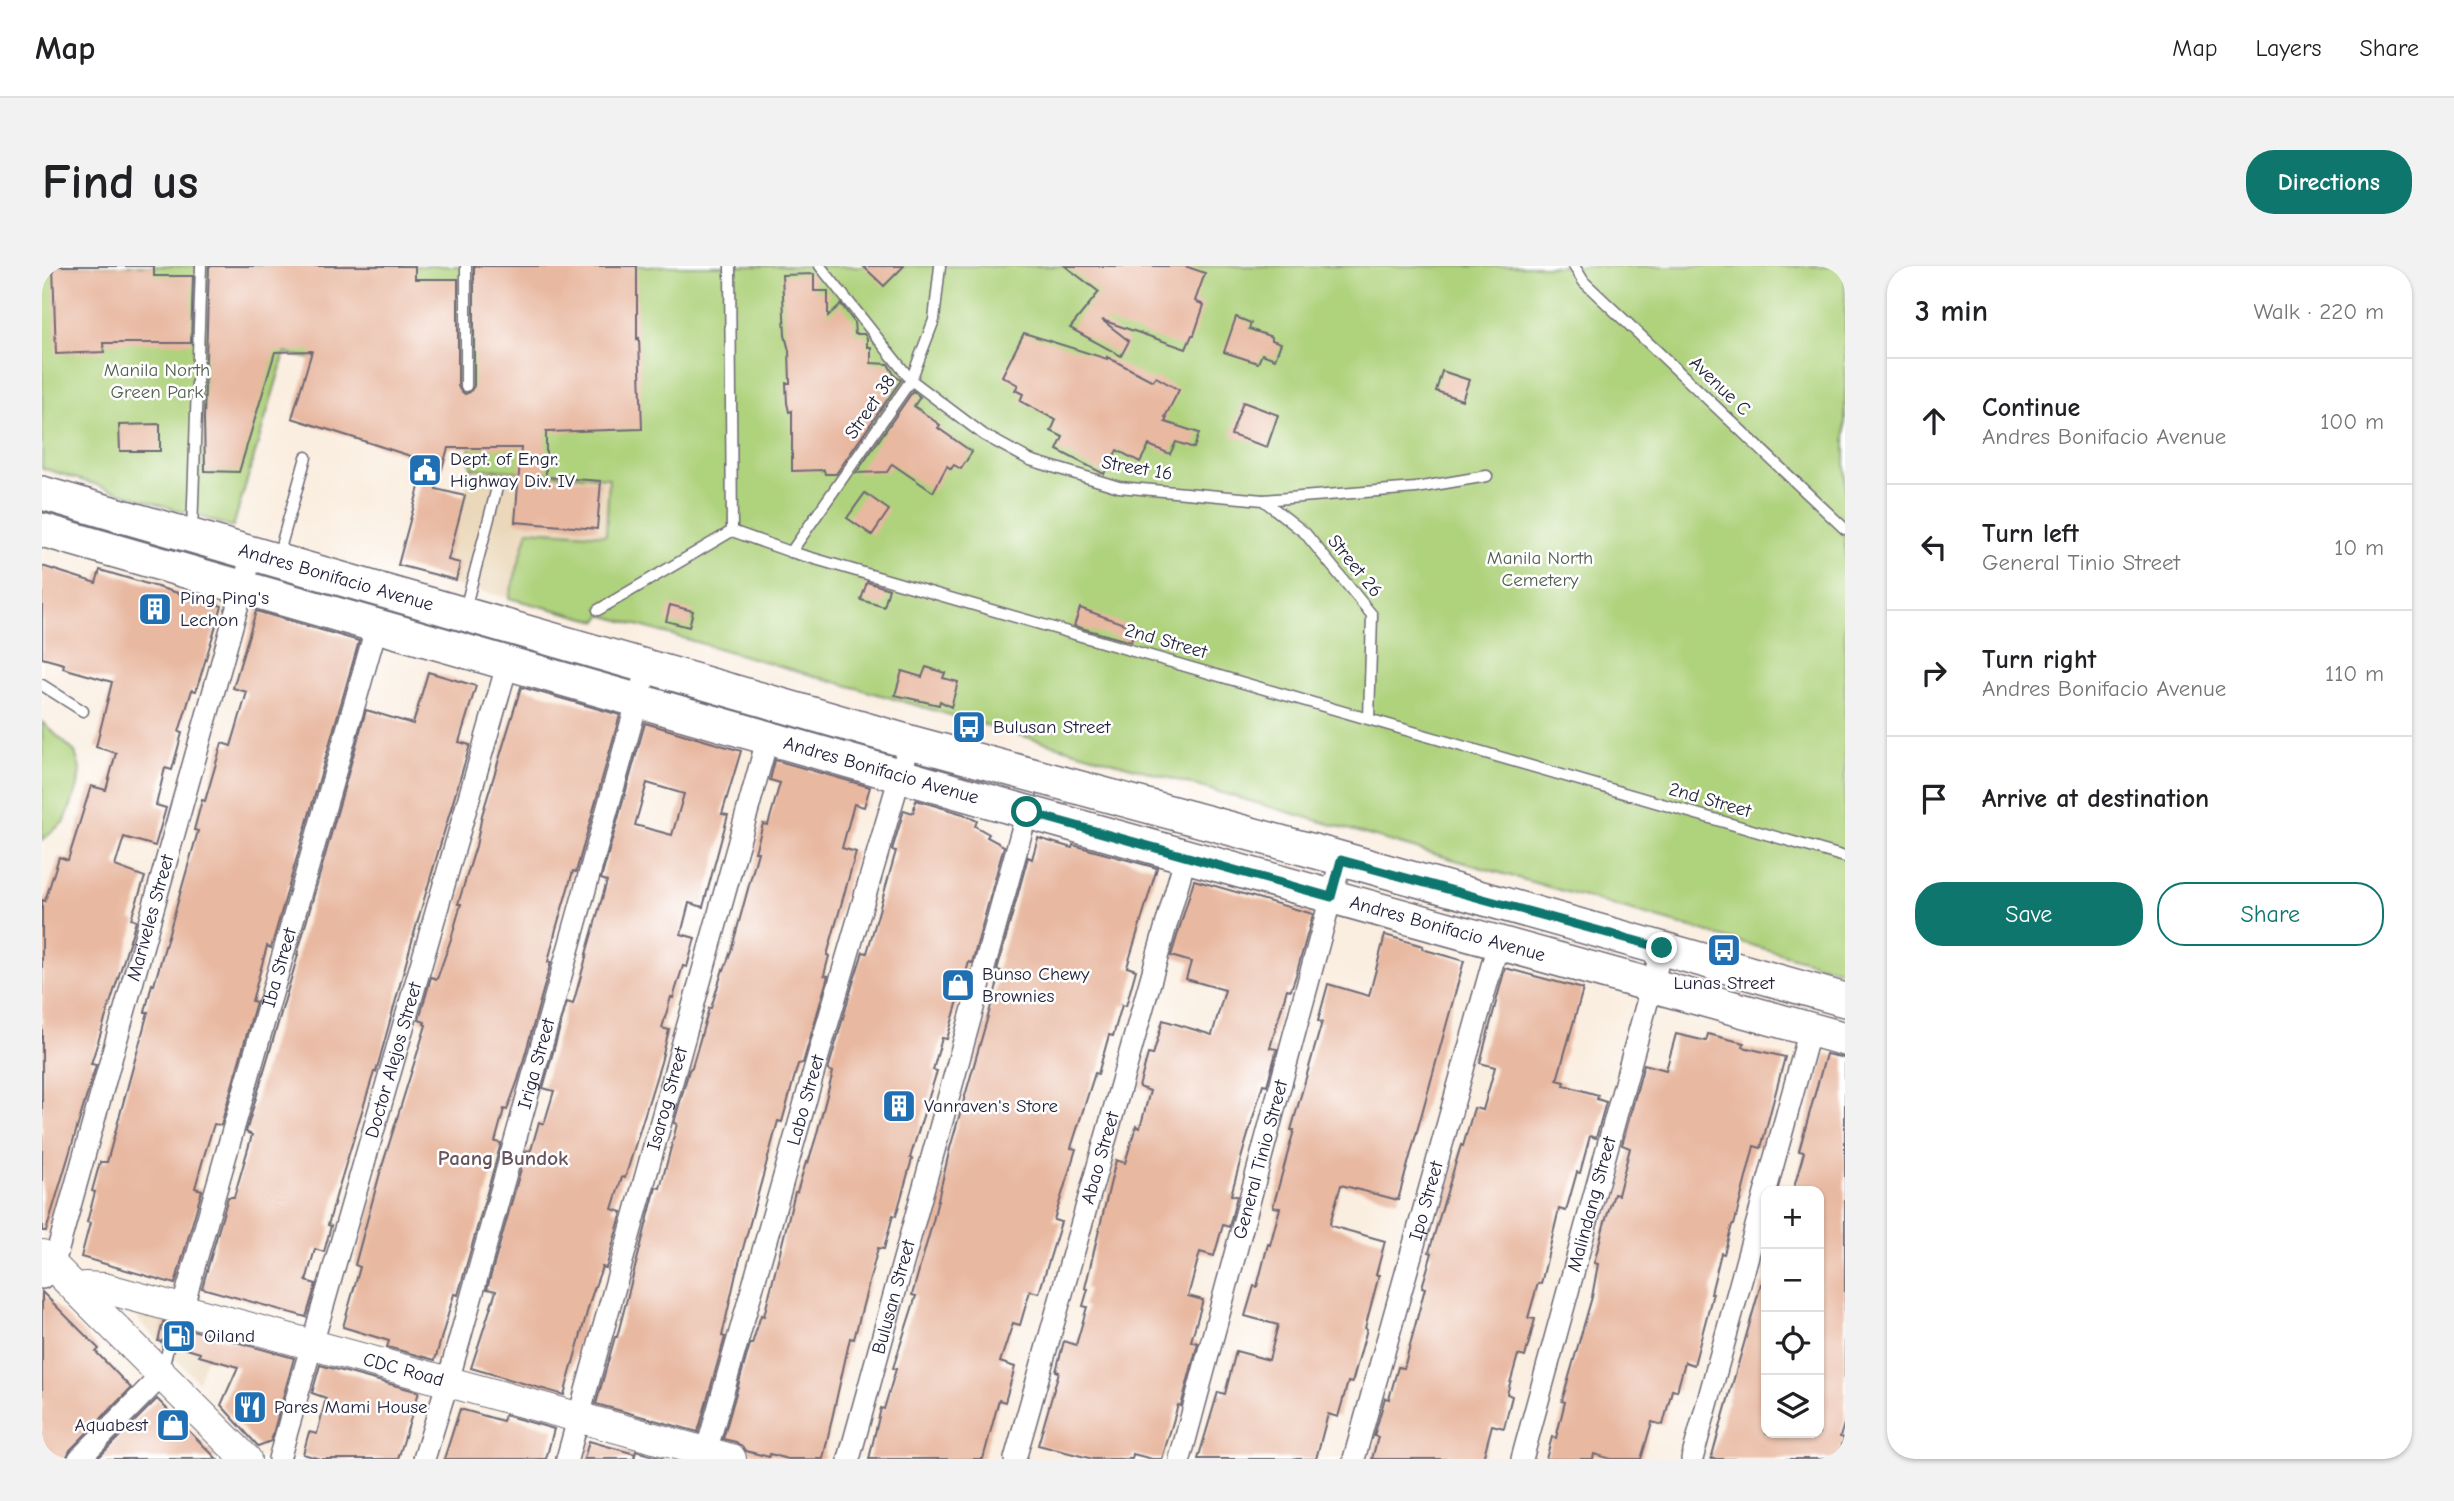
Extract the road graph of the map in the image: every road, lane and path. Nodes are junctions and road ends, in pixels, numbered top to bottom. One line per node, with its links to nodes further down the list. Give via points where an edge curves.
1 (201, 266): 17 (lane)
2 (466, 266): 8 (lane)
3 (730, 266): 16 (lane)
4 (820, 266): 7 (lane, Street 16)
5 (940, 266): 7 (lane, Street 38, via 934,320)
6 (1574, 266): 14 (lane, Avenue C, via 1584,282)
7 (911, 380): 13 (lane, Street 16, via 985,435 1030,460 1119,487); 18 (lane, Street 38)
8 (466, 386)
9 (306, 457): 19 (lane)
10 (1487, 476): 13 (lane, Street 16, via 1416,488)
11 (498, 484): 22 (lane)
12 (42, 493): 17 (main road, Andres Bonifacio Avenue)
13 (1263, 500): 29 (lane, Street 26, via 1305,533 1372,615)
14 (1845, 529)
15 (42, 530): 20 (main road, Andres Bonifacio Avenue)
16 (732, 531): 18 (lane, 2nd Street); 21 (lane)
17 (192, 536): 19 (main road, Andres Bonifacio Avenue)
18 (791, 552): 29 (lane, 2nd Street)
19 (264, 557): 20 (street, Mariveles Street); 22 (main road, Andres Bonifacio Avenue)
20 (243, 587): 23 (main road, Andres Bonifacio Avenue); 44 (street, Mariveles Street)
21 (598, 610)
22 (464, 615): 25 (main road, Andres Bonifacio Avenue)
23 (377, 625): 24 (main road, Andres Bonifacio Avenue); 46 (street, Iba Street)
24 (508, 662): 27 (main road, Andres Bonifacio Avenue); 48 (street, Doctor Alejos Street)
25 (647, 667): 27 (street, Iriga Street); 31 (main road, Andres Bonifacio Avenue)
26 (42, 685): 28 (lane)
27 (638, 699): 30 (main road, Andres Bonifacio Avenue); 50 (street, Iriga Street)
28 (83, 711)
29 (1368, 719): 35 (lane, 2nd Street)
30 (768, 737): 32 (main road, Andres Bonifacio Avenue); 51 (street, Isarog Street)
31 (910, 742): 32 (street, Labo Street); 36 (main road, Andres Bonifacio Avenue)
32 (901, 775): 33 (main road, Andres Bonifacio Avenue); 52 (street, Labo Street, via 817,1059)
33 (1027, 812): 34 (main road, Andres Bonifacio Avenue); 58 (street, Bulusan Street)
34 (1186, 855): 37 (main road, Andres Bonifacio Avenue); 59 (street, Abao Street)
35 (1845, 857)
36 (1341, 860): 37 (street, General Tinio Street); 39 (main road, Andres Bonifacio Avenue)
37 (1331, 897): 38 (main road, Andres Bonifacio Avenue); 60 (street, General Tinio Street)
38 (1498, 944): 40 (main road, Andres Bonifacio Avenue); 61 (street, Ipo Street)
39 (1662, 948): 40 (street, Malindang Street); 41 (main road, Andres Bonifacio Avenue)
40 (1651, 986): 42 (main road, Andres Bonifacio Avenue); 62 (street, Malindang Street)
41 (1845, 1000)
42 (1810, 1030): 43 (main road, Andres Bonifacio Avenue); 63 (street)
43 (1845, 1040)
44 (46, 1267): 45 (street)
45 (76, 1290): 46 (street, CDC Road, via 95,1286); 49 (street)
46 (178, 1316): 48 (street, CDC Road)
47 (169, 1344): 49 (lane)
48 (312, 1345): 50 (street, CDC Road); 55 (street, Doctor Alejos Street)
49 (162, 1375): 53 (street); 54 (street)
50 (447, 1381): 51 (street, CDC Road); 56 (street, Iriga Street)
51 (579, 1417): 52 (street, CDC Road); 57 (street, Isarog Street)
52 (713, 1457)
53 (79, 1459)
54 (246, 1459)
55 (279, 1459)
56 (424, 1459)
57 (567, 1459)
58 (849, 1459)
59 (1015, 1459)
60 (1180, 1459)
61 (1354, 1459)
62 (1522, 1459)
63 (1692, 1459)

